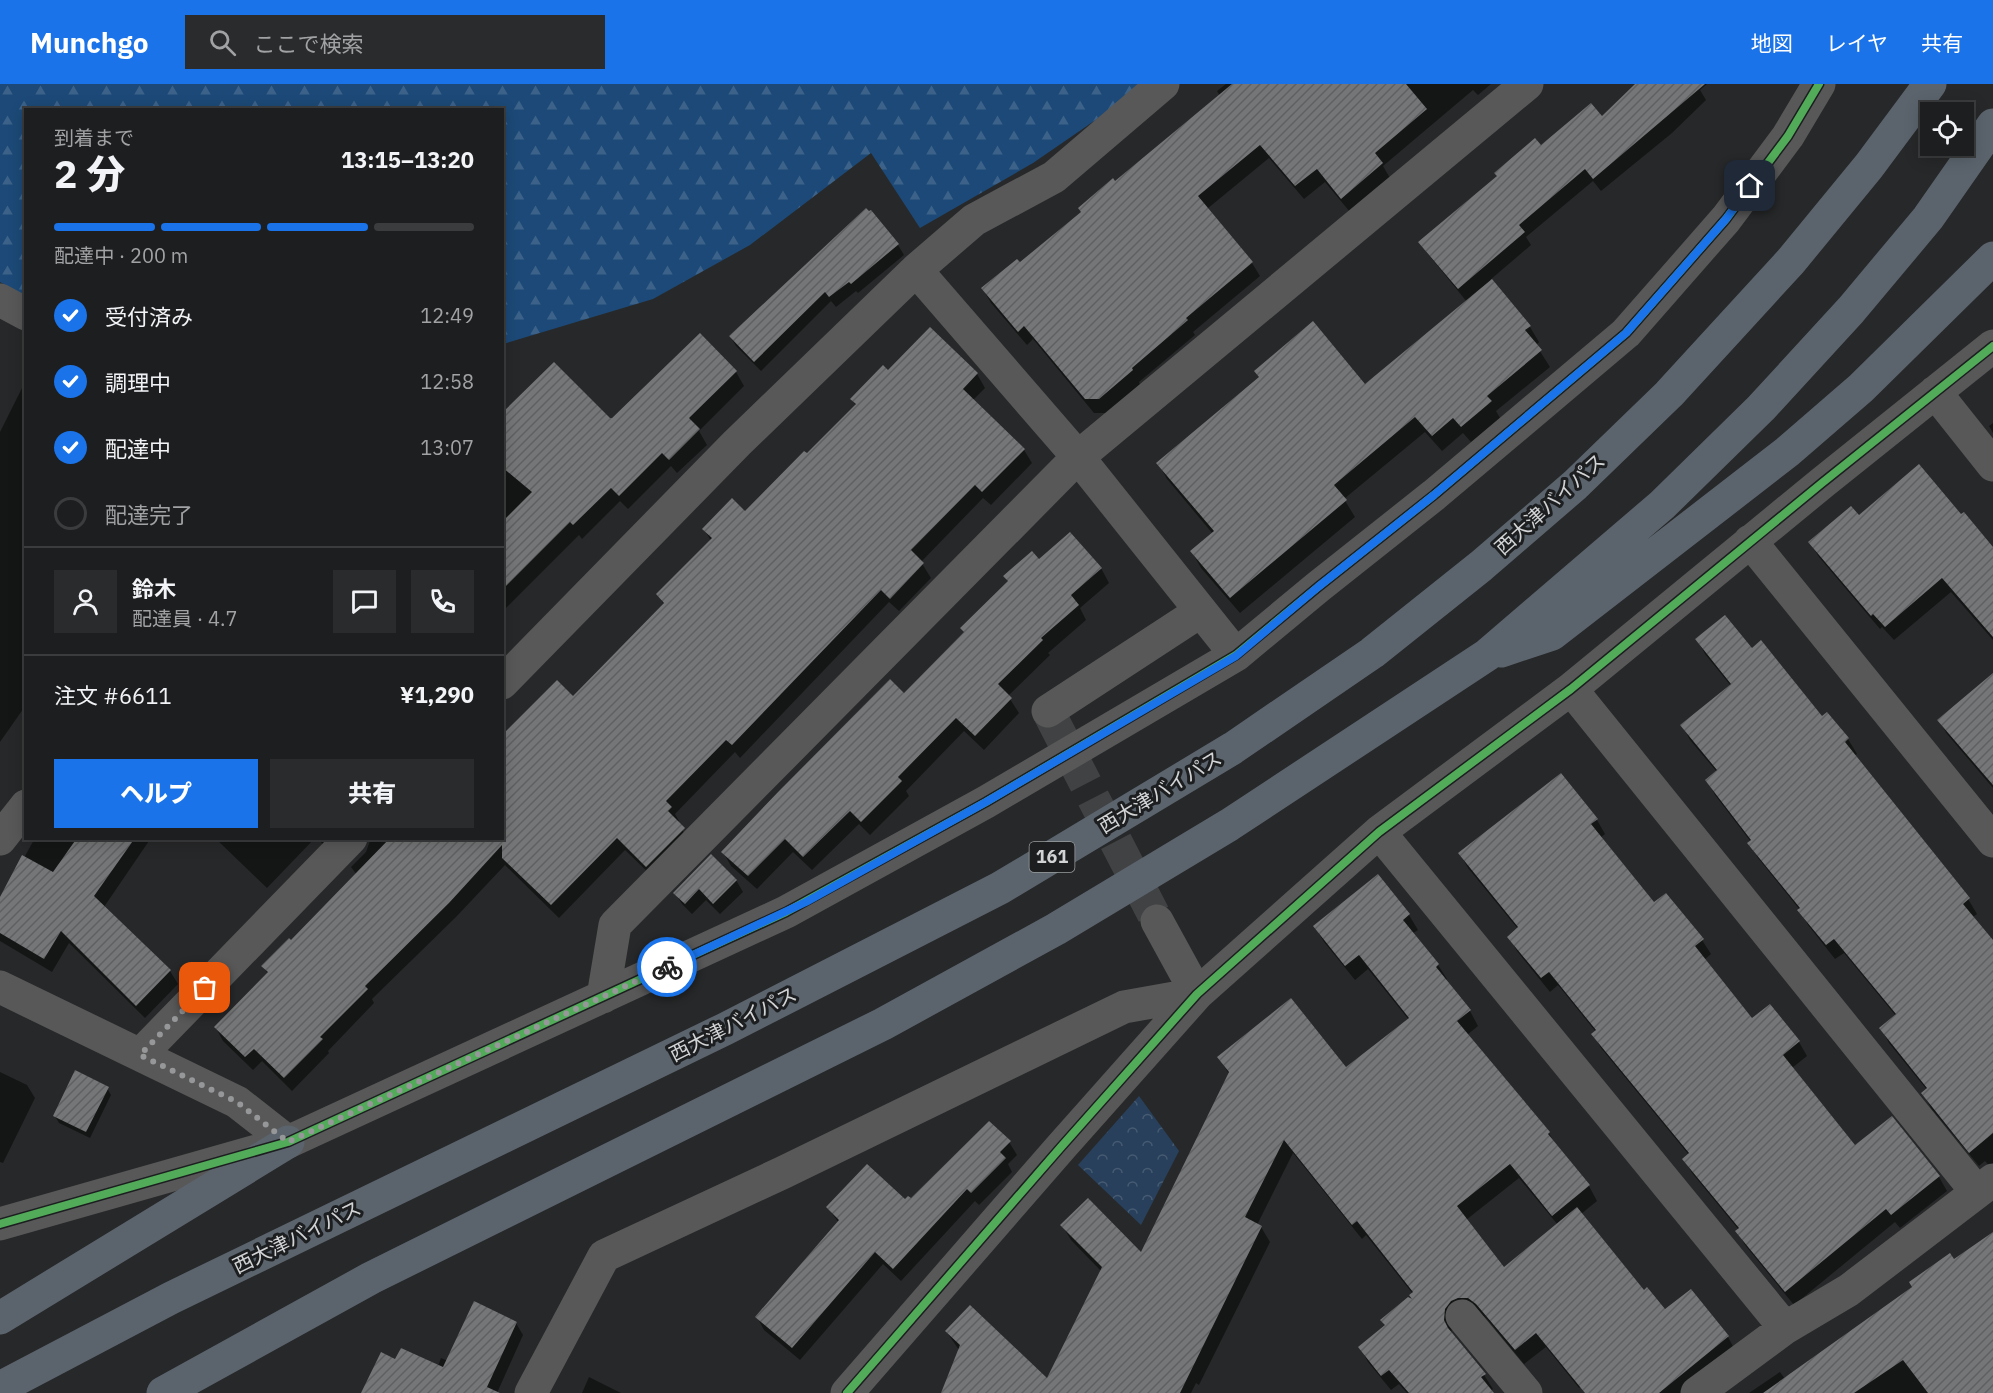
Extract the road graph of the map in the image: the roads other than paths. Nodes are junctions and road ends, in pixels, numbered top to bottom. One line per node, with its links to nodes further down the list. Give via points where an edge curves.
1 (1163, 84): 7 (street, via 1053,177 974,220)
2 (1527, 84): 10 (street)
3 (1819, 84): 15 (street, via 1788,136 1726,219 1626,333)
4 (1930, 84): 35 (highway, 西大津バイパス / 161, via 1791,261 1669,394 1575,485 1372,653 1233,748 1000,888 725,1029 171,1298)
5 (1993, 125): 14 (highway, via 1928,218 1761,408 1662,505)
6 (1993, 258): 14 (highway, via 1861,388 1762,472 1552,634)
7 (916, 270): 10 (street); 16 (street, via 737,443)
8 (1993, 346): 9 (street)
9 (1935, 392): 11 (street); 12 (street)
10 (1078, 457): 13 (street); 27 (street, via 615,925)
11 (1993, 465)
12 (1750, 541): 17 (street); 23 (street)
13 (1201, 611): 15 (street); 18 (street)
14 (1488, 655): 36 (highway, via 1229,825 1056,930 883,1024 370,1278)
15 (1236, 656): 27 (street, via 986,802 786,912)
16 (504, 681)
17 (1571, 689): 20 (street); 30 (street)
18 (1048, 711)
19 (24, 809): 21 (street)
20 (1379, 832): 26 (street); 34 (street)
21 (0, 839)
22 (349, 840): 28 (street)
23 (1993, 841)
24 (1157, 921): 26 (street)
25 (0, 989): 28 (street)
26 (1197, 994): 37 (street, via 1124,1007 604,1256); 38 (street)
27 (603, 997): 29 (street)
28 (140, 1055): 29 (street, via 237,1102)
29 (288, 1142): 31 (street); 33 (highway)
30 (1984, 1186): 34 (street, via 1849,1290)
31 (0, 1224)
32 (1462, 1316): 39 (street)
33 (0, 1318)
34 (1785, 1328): 40 (street)
35 (0, 1388)
36 (163, 1393)
37 (531, 1393)
38 (847, 1393)
39 (1526, 1393)
40 (1697, 1393)

